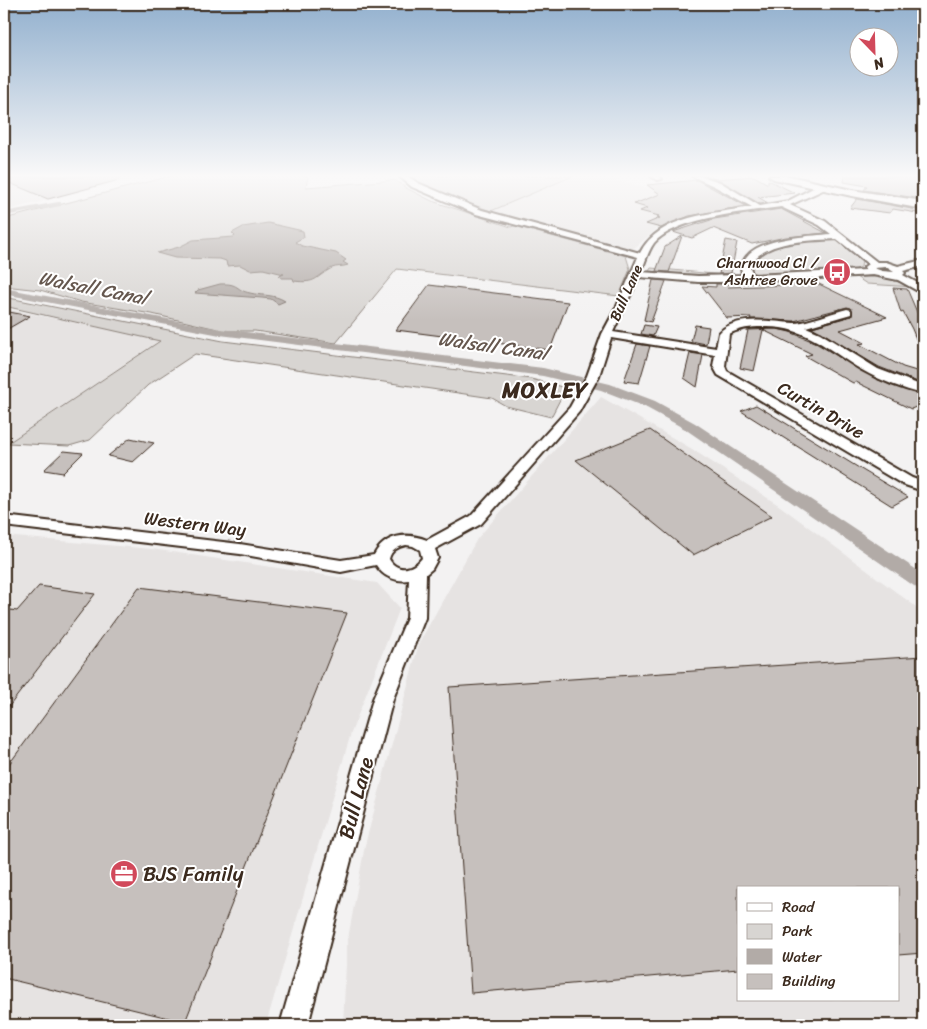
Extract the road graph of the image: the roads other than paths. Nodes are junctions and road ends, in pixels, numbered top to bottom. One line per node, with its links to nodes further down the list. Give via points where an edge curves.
1 (524, 224): 5 (street)
2 (683, 224): 5 (street, Bull Lane, via 661,233 649,244)
3 (823, 224): 4 (street)
4 (840, 236): 7 (street); 10 (street, via 767,246 754,252 746,260 744,271)
5 (643, 256): 9 (street, Bull Lane)
6 (923, 263): 8 (street)
7 (873, 268): 8 (street); 10 (street, via 857,274)
8 (896, 272): 11 (street)
9 (635, 274): 10 (street); 14 (street, Bull Lane)
10 (748, 279)
11 (923, 290)
12 (858, 315): 13 (street, via 843,309)
13 (796, 326): 15 (street, via 761,324 733,327 724,333); 16 (street, via 824,338 877,373)
14 (607, 334): 15 (street); 19 (street, Bull Lane, via 585,392 545,444 476,520)
15 (720, 352): 17 (street, Curtin Drive, via 722,373)
16 (923, 390)
17 (922, 487)
18 (4, 520): 20 (street, Western Way, via 240,549 341,566)
19 (427, 547): 20 (street, via 414,541 398,541 385,548); 21 (street, Bull Lane, via 430,558)
20 (381, 560): 21 (street, via 387,570 394,573)
21 (418, 572): 22 (street, Bull Lane, via 416,618 383,699)
22 (295, 1024)

